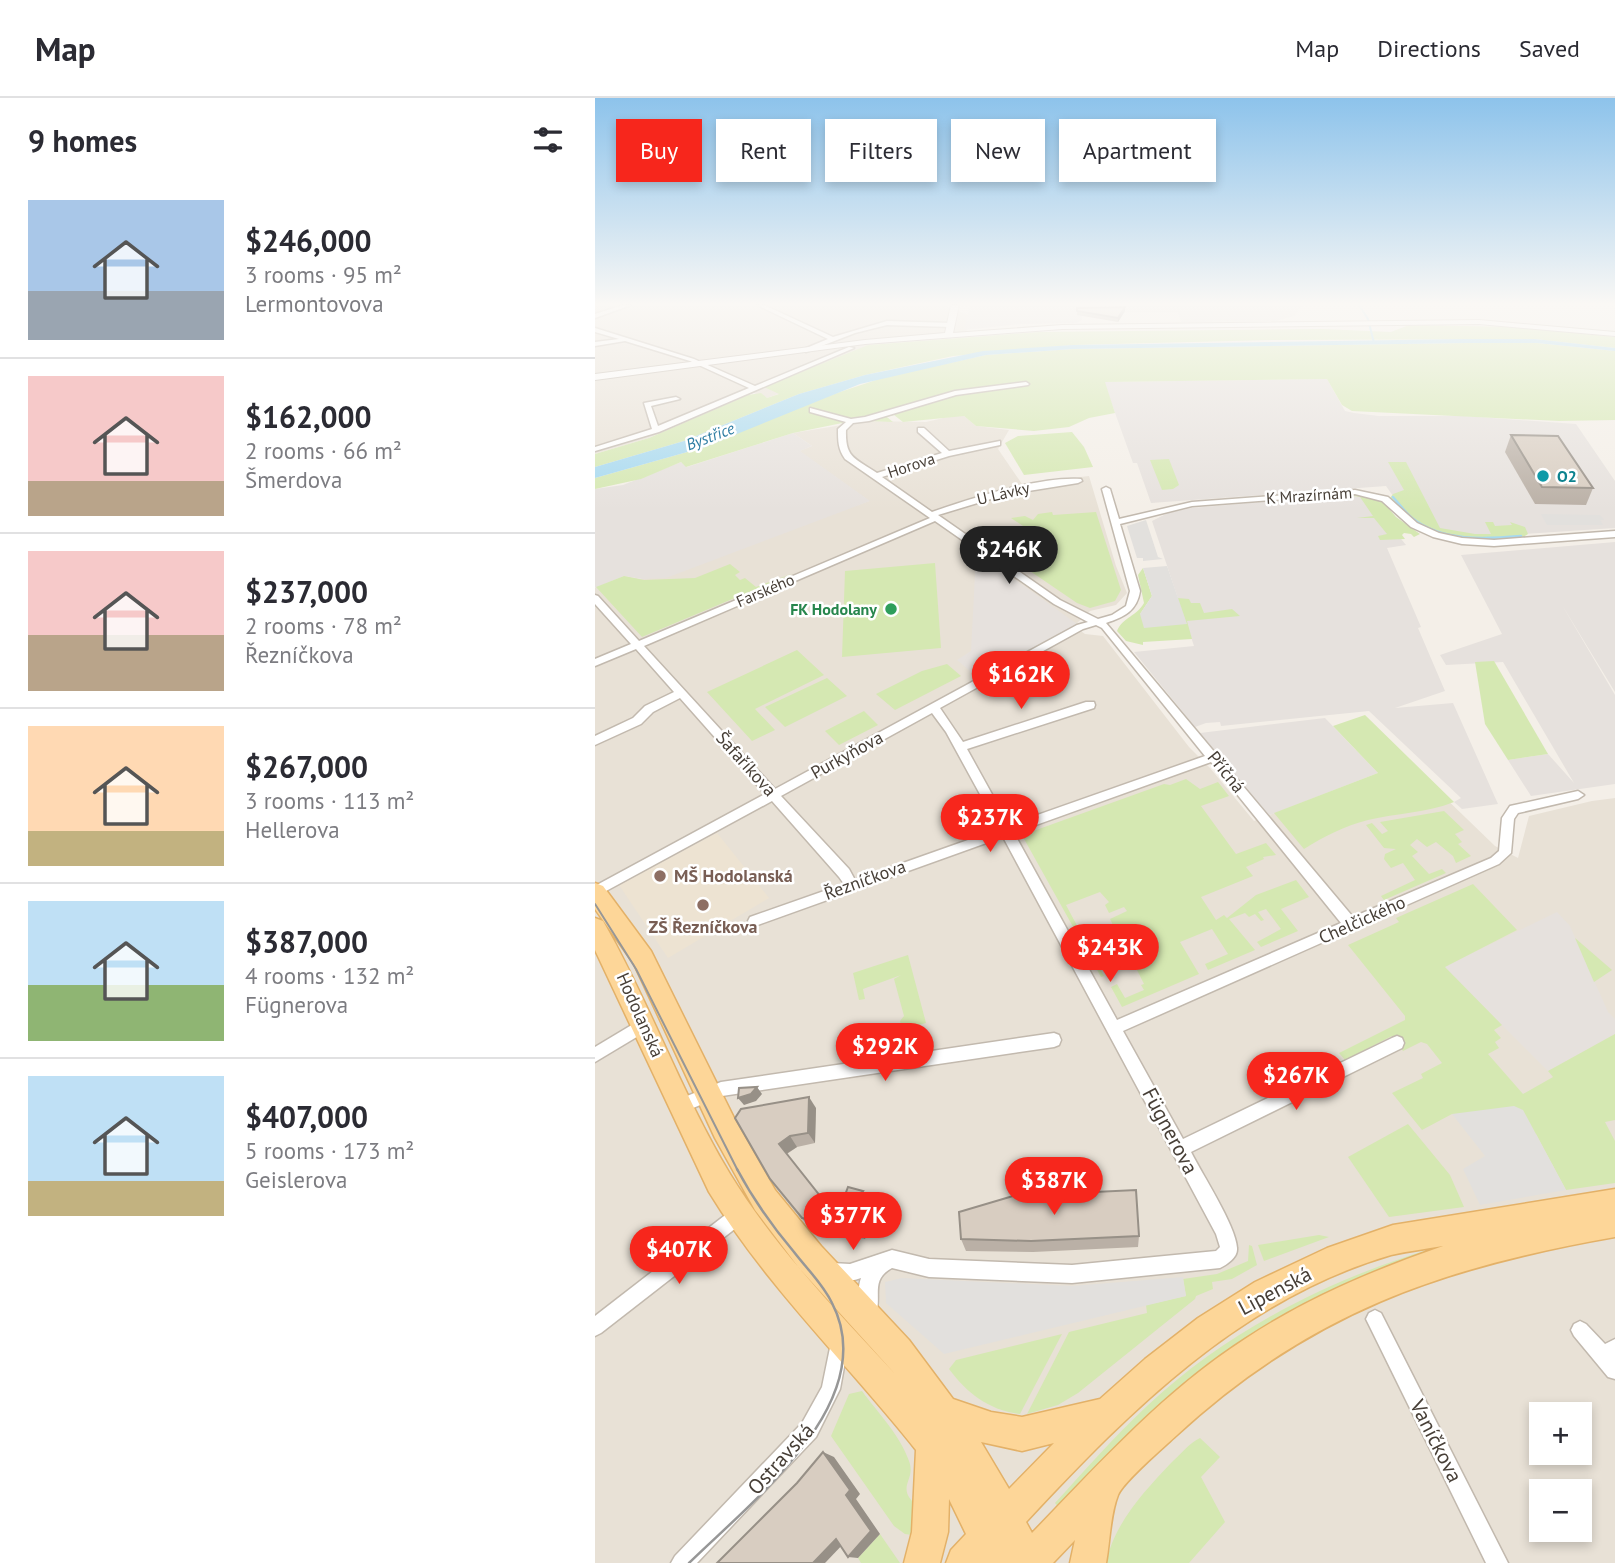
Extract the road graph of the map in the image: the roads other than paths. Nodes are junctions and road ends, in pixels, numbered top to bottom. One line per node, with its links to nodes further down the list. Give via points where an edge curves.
1 (622, 373): 4 (street)
2 (722, 373): 6 (street)
3 (790, 373): 6 (street)
4 (595, 377)
5 (1026, 384): 9 (street, via 955,393)
6 (755, 388): 10 (street)
7 (676, 399): 10 (street, via 647,405)
8 (813, 410): 9 (street)
9 (851, 421): 15 (street, via 842,429 844,453)
10 (656, 430): 13 (street)
11 (921, 430): 14 (street, Horova)
12 (997, 443): 14 (street, Horova)
13 (595, 449)
14 (947, 454): 15 (street, Horova)
15 (876, 476): 18 (street)
16 (1078, 481): 18 (street, U Lávky, via 1026,486 961,503)
17 (1106, 489): 19 (street, Purkyňova)
18 (934, 516): 22 (street, via 1057,601); 23 (street, Farského)
19 (1116, 522): 20 (street, K Mrazírnám, via 1192,504 1355,492 1385,499 1414,525 1462,541 1495,543); 22 (street, Purkyňova, via 1136,598 1129,609)
20 (1615, 534)
21 (595, 598): 23 (street, Šafaříkova)
22 (1100, 621): 27 (street, Purkyňova, via 1080,627); 30 (street, Příčná)
23 (637, 644): 24 (street, Farského); 25 (street, Šafaříkova)
24 (595, 663)
25 (682, 693): 28 (street); 31 (street, Šafaříkova)
26 (1090, 705): 29 (street)
27 (934, 708): 29 (street, Fügnerova); 31 (street, Purkyňova)
28 (595, 741)
29 (961, 747): 33 (street, Fügnerova)
30 (1213, 757): 33 (street, Řezníčkova); 37 (street, Příčná)
31 (774, 795): 34 (street, Šafaříkova); 35 (street, Purkyňova)
32 (1578, 795): 37 (street, Chelčického, via 1514,809 1508,818 1508,844 1502,856)
33 (1006, 830): 34 (street, Řezníčkova); 40 (street, Fügnerova)
34 (851, 886): 36 (street, Řezníčkova)
35 (595, 892): 44 (main road, via 643,958)
36 (755, 921)
37 (1350, 924): 40 (street, Chelčického)
38 (595, 928): 39 (main road, Hodolanská)
39 (645, 1024): 43 (street); 45 (main road, Hodolanská)
40 (1114, 1028): 46 (street, Fügnerova)
41 (1054, 1040): 44 (street)
42 (1397, 1043): 46 (street)
43 (595, 1055)
44 (707, 1093): 45 (street); 51 (main road, via 765,1200)
45 (681, 1106): 48 (main road)
46 (1180, 1149): 50 (street, Fügnerova, via 1227,1238 1229,1250 1224,1257 1072,1274 929,1268)
47 (1615, 1203): 59 (main road, Lipenská, via 1427,1233 1337,1259 1212,1326)
48 (739, 1214): 54 (street); 56 (main road)
49 (1615, 1222): 61 (main road, via 1549,1232 1454,1256 1391,1278 1332,1306 1280,1335 1212,1383)
50 (884, 1260): 51 (street, Fügnerova, via 850,1273); 53 (street, via 866,1290)
51 (823, 1269): 53 (main road)
52 (1375, 1319): 67 (street, Vaníčkova)
53 (874, 1323): 58 (main road)
54 (595, 1327)
55 (1580, 1330): 57 (street)
56 (839, 1334): 60 (main road); 63 (street, Ostravská, via 831,1389 810,1430)
57 (1611, 1358)
58 (942, 1411): 59 (main road, via 991,1429 1022,1434); 62 (main road)
59 (1106, 1414): 62 (main road, Lipenská)
60 (933, 1444): 62 (main road); 64 (main road, via 930,1532)
61 (1103, 1484): 65 (main road); 66 (main road)
62 (990, 1535): 65 (main road)
63 (682, 1563)
64 (922, 1563)
65 (1028, 1563)
66 (1088, 1563)
67 (1497, 1563)

